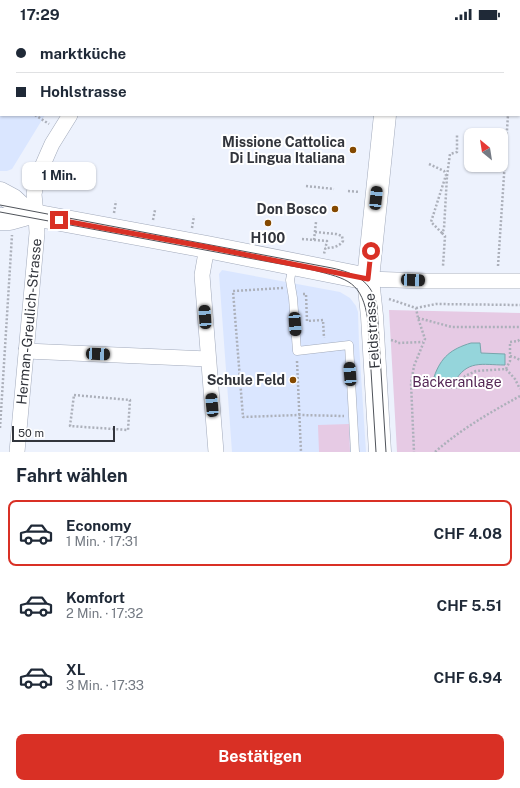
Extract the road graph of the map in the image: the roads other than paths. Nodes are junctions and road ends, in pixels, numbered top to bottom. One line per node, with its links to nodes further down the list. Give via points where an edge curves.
1 (69, 116): 3 (street, Herman-Greulich-Strasse, via 52,144 38,176 34,194)
2 (385, 116): 6 (street, Feldstrasse)
3 (14, 214): 4 (street); 8 (street, Herman-Greulich-Strasse, via 37,233)
4 (207, 247): 5 (street); 9 (street, via 202,275)
5 (294, 264): 6 (street); 12 (lane, via 290,280 296,351 349,345)
6 (368, 279): 7 (street); 13 (street, Feldstrasse)
7 (520, 282)
8 (26, 350): 9 (street); 10 (street, Herman-Greulich-Strasse)
9 (208, 359): 11 (street)
10 (17, 452)
11 (216, 452)
12 (355, 452)
13 (380, 452)

